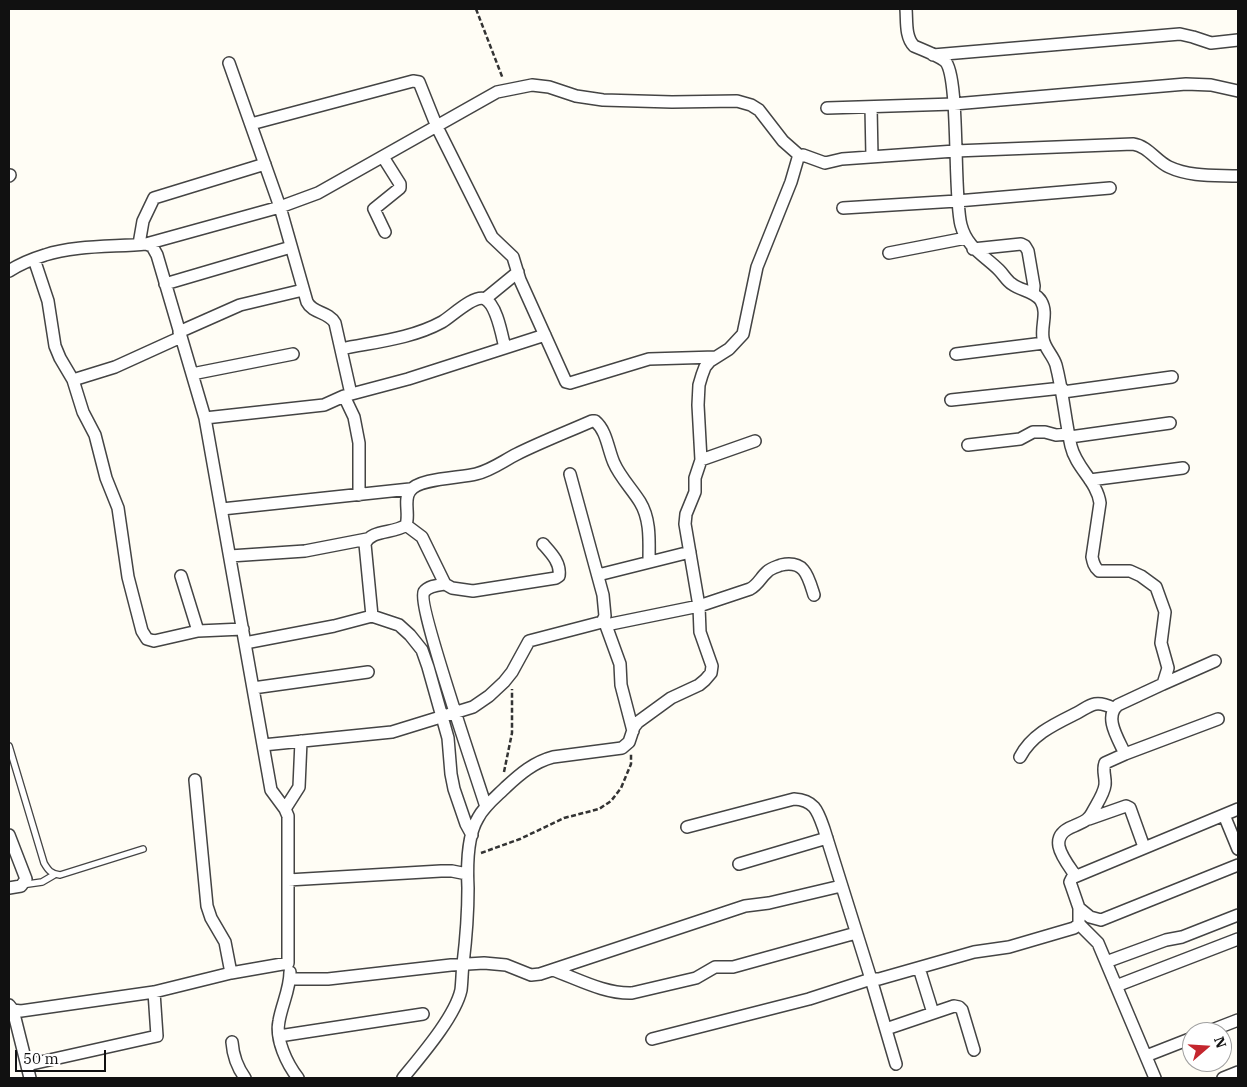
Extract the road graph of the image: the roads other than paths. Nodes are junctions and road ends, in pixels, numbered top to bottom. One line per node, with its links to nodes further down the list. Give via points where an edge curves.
1 (906, 9): 3 (street, via 911,43)
2 (1238, 40): 3 (street, via 1211,43 1180,34)
3 (933, 55): 6 (street, via 944,61 950,71)
4 (229, 63): 9 (street)
5 (1238, 91): 6 (street, via 1186,84)
6 (954, 104): 7 (street); 11 (street)
7 (871, 107): 8 (street); 14 (street)
8 (827, 108)
9 (251, 124): 10 (street, via 413,81 421,85); 15 (street)
10 (437, 126): 12 (street, via 497,92 537,85 603,100 726,100 759,110 783,141); 13 (street); 29 (street, via 492,237 513,257)
11 (955, 151): 14 (street); 16 (street, via 1133,144 1179,171); 18 (street)
12 (800, 156): 14 (street, via 825,163); 41 (street, via 757,267 743,334)
13 (383, 157): 19 (street, via 318,193); 21 (street, via 400,184 400,188 374,209)
14 (872, 157)
15 (265, 164): 19 (street); 23 (street, via 154,198 143,221)
16 (1238, 176)
17 (1110, 188): 18 (street)
18 (957, 201): 20 (street); 22 (street)
19 (280, 207): 23 (street); 24 (street)
20 (843, 208)
21 (385, 232)
22 (966, 238): 25 (street); 26 (street)
23 (143, 244): 27 (street, via 63,250); 30 (street, via 152,246 157,254)
24 (291, 247): 30 (street); 31 (street)
25 (974, 249): 32 (street, via 1012,285); 32 (street, via 1025,246)
26 (889, 253)
27 (34, 259): 28 (street); 44 (street, via 48,301 55,346)
28 (9, 271)
29 (518, 272): 33 (street); 35 (street)
30 (165, 284): 34 (street)
31 (303, 290): 34 (street, via 240,305); 37 (street, via 311,309 332,319)
32 (1033, 294): 36 (street, via 1045,312)
33 (484, 298): 37 (street, via 477,298 442,322 416,333); 38 (street, via 499,323)
34 (180, 335): 42 (street); 44 (street, via 115,366)
35 (545, 335): 38 (street); 41 (street, via 566,382 570,383 649,359)
36 (1044, 343): 40 (street); 45 (street, via 1054,358)
37 (340, 348): 46 (street)
38 (505, 348): 46 (street)
39 (293, 354): 42 (street)
40 (956, 354)
41 (717, 356): 53 (street, via 705,367 699,385)
42 (192, 374): 48 (street)
43 (1172, 378): 45 (street)
44 (74, 380): 74 (street, via 118,508 128,577 142,631 147,639 154,641)
45 (1062, 390): 47 (street); 50 (street)
46 (348, 395): 48 (street, via 324,405); 58 (street, via 360,443)
47 (950, 400)
48 (205, 418): 59 (street)
49 (1170, 423): 50 (street)
50 (1070, 436): 52 (street, via 1033,432 1020,439); 56 (street, via 1074,453)
51 (755, 441): 53 (street)
52 (968, 445)
53 (701, 460): 63 (street, via 695,478 695,492 685,519)
54 (1183, 468): 56 (street)
55 (570, 474): 66 (street)
56 (1090, 480): 78 (street, via 1100,503 1092,557 1096,568 1103,572 1134,572 1152,583 1159,592 1164,612 1161,644 1168,668)
57 (410, 489): 58 (street); 60 (street); 65 (street, via 448,477 487,471 595,421 603,431 617,470 641,503 649,533)
58 (359, 495): 59 (street)
59 (222, 510): 64 (street)
60 (406, 525): 61 (street); 68 (street, via 422,537)
61 (367, 539): 64 (street, via 312,550); 71 (street)
62 (543, 544): 68 (street, via 557,563 560,571 556,578 473,591)
63 (690, 552): 65 (street); 70 (street)
64 (230, 556): 73 (street)
65 (649, 562): 66 (street)
66 (598, 574): 72 (street, via 606,608)
67 (182, 576): 74 (street)
68 (445, 584): 81 (street, via 428,588 423,596 433,645)
69 (814, 595): 70 (street, via 804,570 785,564 768,570 750,588)
70 (699, 606): 72 (street); 84 (street, via 700,632 712,666 710,673 699,685 656,708)
71 (372, 616): 75 (street); 82 (street, via 399,625 422,650)
72 (605, 623): 81 (street, via 529,641 512,672 489,696); 84 (street, via 620,664 621,685)
73 (243, 629): 74 (street); 75 (street)
74 (198, 631)
75 (246, 643): 79 (street)
76 (1215, 661): 78 (street)
77 (368, 672): 79 (street)
78 (1163, 684): 80 (street)
79 (253, 688): 86 (street)
80 (1113, 708): 88 (street, via 1112,725); 89 (street, via 1094,704 1036,736)
81 (456, 713): 82 (street); 91 (street)
82 (443, 717): 85 (street, via 392,732); 98 (street, via 454,789)
83 (1218, 719): 88 (street)
84 (632, 731): 91 (street, via 629,742 622,748 553,757 534,764)
85 (301, 741): 86 (street); 92 (street, via 299,787)
86 (263, 745): 92 (street, via 272,790)
87 (9, 746): 106 (lane, via 44,863)
88 (1125, 754): 95 (street, via 1105,763 1106,783)
89 (1020, 757)
90 (195, 780): 122 (street, via 207,906 224,942)
91 (486, 807): 98 (street, via 477,818)
92 (286, 809): 108 (street)
93 (1238, 810): 94 (street)
94 (1224, 815): 100 (street); 102 (street)
95 (1089, 818): 100 (street, via 1128,806); 107 (street, via 1065,830 1059,841 1061,854)
96 (687, 827): 99 (street, via 794,799 804,800 818,812)
97 (9, 835): 109 (street, via 26,875)
98 (472, 835): 105 (street)
99 (826, 838): 103 (street); 110 (street)
100 (1144, 847): 107 (street)
101 (143, 849): 106 (lane)
102 (1238, 849)
103 (739, 864)
104 (1238, 865): 112 (street, via 1101,920 1090,917)
105 (466, 874): 108 (street, via 441,871); 119 (street)
106 (54, 875): 109 (lane, via 42,882)
107 (1075, 875): 112 (street, via 1070,882)
108 (288, 880): 118 (street)
109 (21, 886): 111 (street)
110 (841, 886): 115 (street); 121 (street, via 745,906)
111 (9, 888)
112 (1080, 908): 114 (street)
113 (1238, 915): 117 (street)
114 (1079, 924): 117 (street, via 1098,943); 120 (street, via 1040,939)
115 (856, 933): 121 (street, via 733,967 715,968 696,978 632,993 607,990); 124 (street)
116 (1238, 938): 125 (street)
117 (1106, 962): 125 (street)
118 (288, 963): 122 (street); 123 (street)
119 (463, 965): 121 (street, via 506,965 531,975); 123 (street, via 338,978); 142 (street, via 461,991 454,1007)
120 (919, 968): 124 (street); 128 (street)
121 (553, 970)
122 (231, 973): 126 (street)
123 (290, 979): 131 (street, via 279,1022)
124 (871, 979): 130 (street); 132 (street, via 800,1002)
125 (1116, 986): 136 (street)
126 (154, 992): 127 (street, via 21,1011); 138 (street, via 157,1036)
127 (11, 1007): 138 (street)
128 (934, 1013): 130 (street); 135 (street, via 959,1007)
129 (423, 1014): 131 (street)
130 (886, 1029): 137 (street)
131 (279, 1036): 141 (street)
132 (652, 1039)
133 (232, 1042): 140 (street, via 238,1067)
134 (1182, 1042): 136 (street)
135 (974, 1050)
136 (1146, 1056): 143 (street)
137 (896, 1064)
138 (27, 1065): 139 (street)
139 (30, 1078)
140 (246, 1078)
141 (296, 1078)
142 (403, 1078)
143 (1155, 1078)

